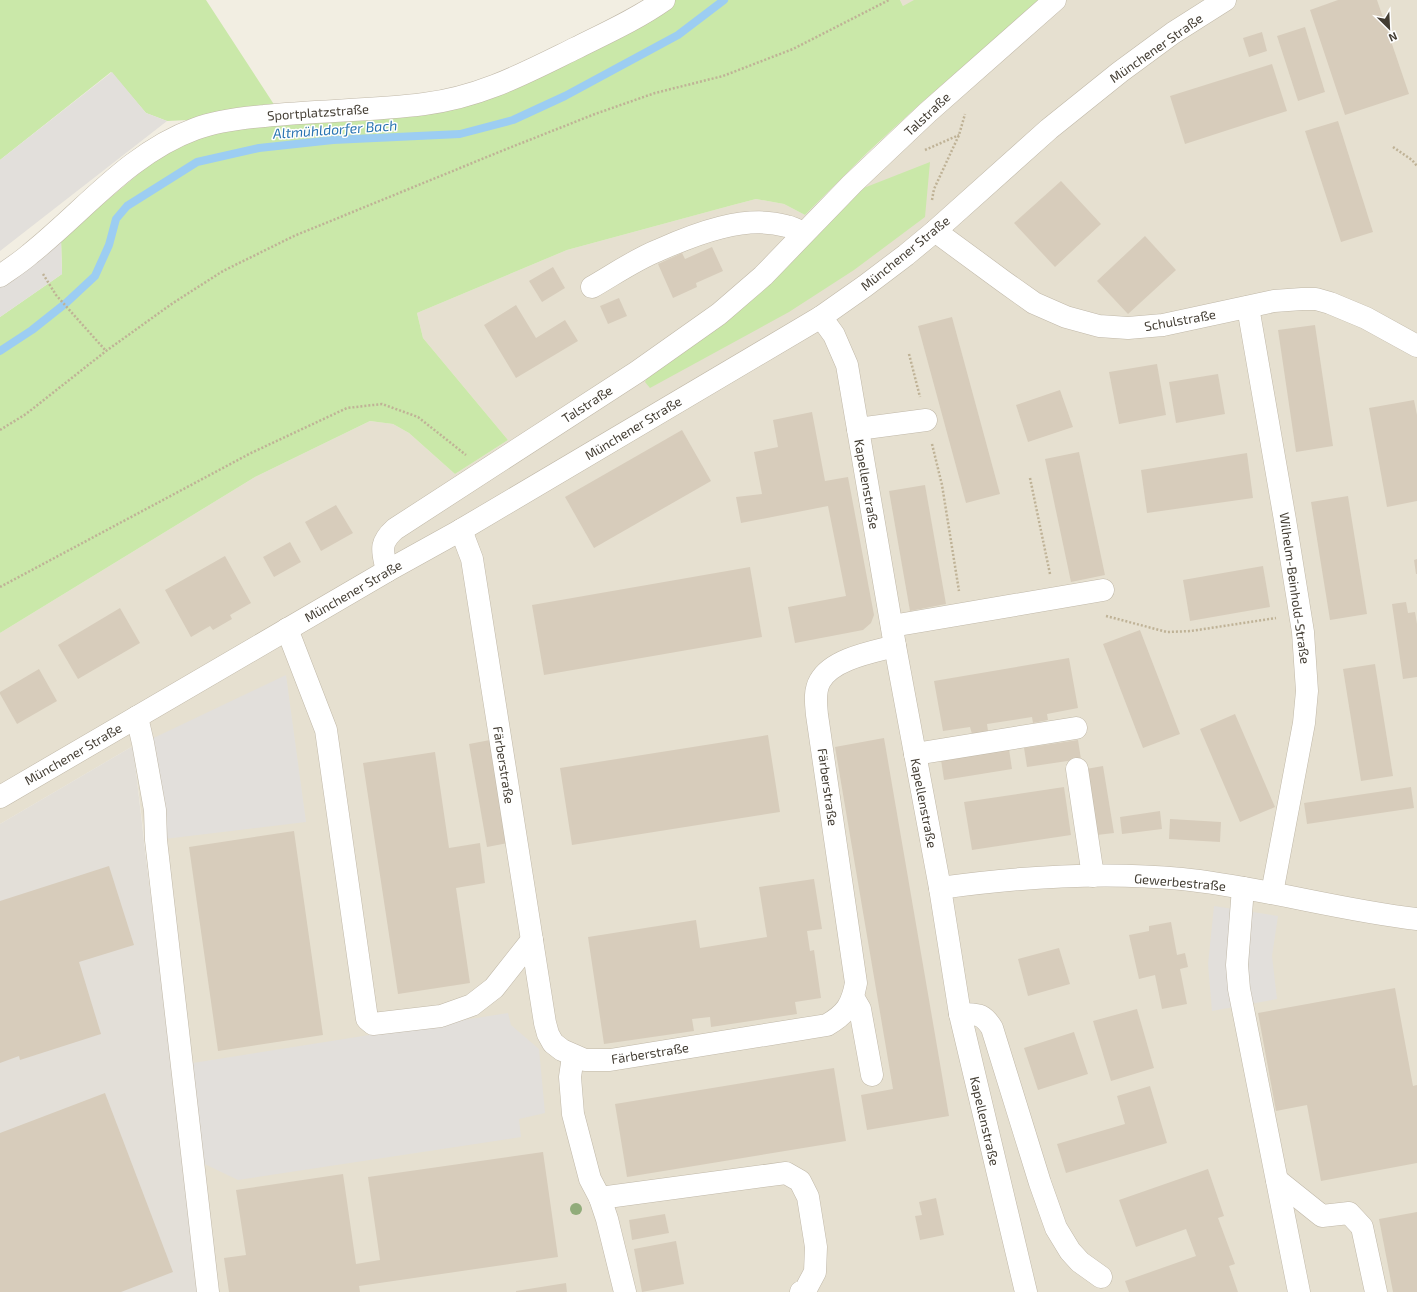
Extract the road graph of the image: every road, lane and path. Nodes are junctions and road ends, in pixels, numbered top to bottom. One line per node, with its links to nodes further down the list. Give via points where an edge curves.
1 (664, 0): 10 (street, Sportplatzstraße, via 505,83 462,98 422,104 248,118 215,123 177,136 131,165 30,255)
2 (889, 0): 16 (path, via 793,49 723,76 655,93 595,114 294,236 224,271 173,303)
3 (1055, 0): 9 (street, Talstraße, via 933,108)
4 (1225, 0): 8 (street, Münchener Straße, via 1173,33 1120,72 1049,129)
5 (965, 113): 8 (path, via 959,135 934,189 930,214)
6 (1393, 147): 7 (path)
7 (1417, 166)
8 (935, 230): 13 (street, Schulstraße, via 1034,302 1066,317 1099,326 1128,328 1163,325); 14 (street, Münchener Straße, via 865,286)
9 (803, 233): 11 (street, via 786,226 762,223 711,230 658,250); 21 (street, Talstraße, via 763,276 719,314 637,372)
10 (0, 276)
11 (592, 287)
12 (56, 295): 16 (path)
13 (1248, 307): 15 (street, Schulstraße, via 1274,301 1316,299 1366,318); 30 (street, Wilhelm-Beinhold-Straße)
14 (821, 317): 19 (street, Kapellenstraße, via 834,335 846,365); 23 (street, Münchener Straße)
15 (1417, 346)
16 (106, 351): 20 (path, via 26,414)
17 (909, 354): 18 (path)
18 (926, 420): 19 (street); 29 (path, via 942,485)
19 (858, 429): 32 (street, Kapellenstraße)
20 (0, 430)
21 (485, 470): 24 (street, Talstraße, via 387,536 383,543); 25 (path, via 418,417 382,404 347,408 251,453)
22 (1030, 478): 28 (path)
23 (461, 530): 24 (street, Münchener Straße); 43 (street, Färberstraße, via 472,559)
24 (387, 572): 31 (street, Münchener Straße)
25 (0, 587)
26 (1103, 590): 27 (street, Färberstraße)
27 (1077, 595): 28 (street, Färberstraße); 30 (path, via 1082,604 1093,612 1166,632 1191,631)
28 (1056, 598): 29 (street, Färberstraße)
29 (963, 614): 32 (street, Färberstraße)
30 (1300, 614): 41 (street, Wilhelm-Beinhold-Straße, via 1304,632 1306,704)
31 (287, 630): 33 (street, Münchener Straße); 43 (street, via 326,730 367,1019 373,1024 441,1016 472,1004 494,988)
32 (893, 636): 35 (street, Kapellenstraße); 44 (street, Färberstraße, via 826,673 817,691 817,715 856,983)
33 (137, 717): 37 (street, Münchener Straße); 51 (street, via 155,810 156,840)
34 (1076, 728): 35 (street)
35 (915, 754): 39 (street, Kapellenstraße)
36 (1077, 769): 38 (street)
37 (0, 797)
38 (1093, 876): 39 (street, Gewerbestraße, via 1046,877); 40 (street, Gewerbestraße, via 1182,879)
39 (940, 888): 45 (street, Kapellenstraße)
40 (1243, 888): 41 (street, Gewerbestraße); 48 (street, via 1237,965 1239,989)
41 (1272, 892): 42 (street, Gewerbestraße, via 1346,908)
42 (1417, 919)
43 (532, 940): 46 (street, Färberstraße, via 548,1034 553,1043)
44 (853, 997): 46 (street, Färberstraße, via 847,1009 827,1025 610,1060 585,1060); 47 (street, via 860,1009)
45 (960, 1014): 50 (street, via 980,1015 992,1028 1056,1228 1080,1262); 54 (street, Kapellenstraße)
46 (573, 1056): 49 (street, via 570,1077 572,1114 590,1179)
47 (872, 1075)
48 (1277, 1180): 55 (street); 56 (street, via 1322,1216 1349,1213 1362,1227)
49 (600, 1198): 52 (street); 53 (street, via 786,1173 800,1181 808,1197 816,1247 815,1272)
50 (1101, 1277)
51 (208, 1292)
52 (624, 1292)
53 (801, 1292)
54 (1026, 1292)
55 (1299, 1292)
56 (1376, 1292)

